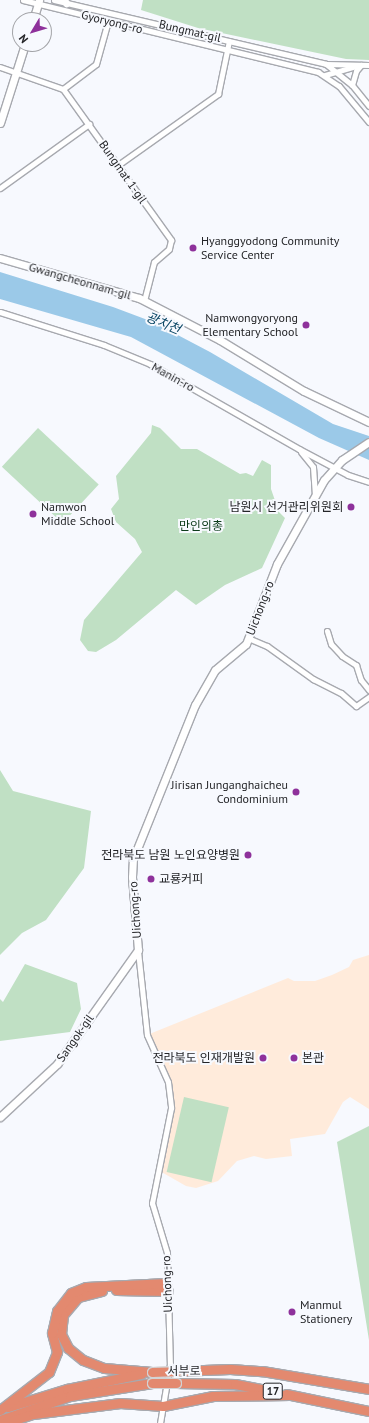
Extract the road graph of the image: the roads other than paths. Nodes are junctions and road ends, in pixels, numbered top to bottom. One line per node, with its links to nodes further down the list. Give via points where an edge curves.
1 (23, 0): 4 (street, Gyoryong-ro)
2 (54, 0): 3 (street, Bungmat-gil)
3 (65, 1): 8 (street, Bungmat-gil)
4 (38, 2): 5 (street); 6 (street, Gyoryong-ro)
5 (35, 12)
6 (108, 21): 7 (street, Gyoryong-ro); 19 (street, via 96,64)
7 (186, 40): 9 (street, Bungmat-gil)
8 (229, 41): 9 (street); 11 (street, Bungmat-gil)
9 (227, 50): 17 (street, Bungmat-gil); 24 (street, via 218,94)
10 (24, 52): 16 (street)
11 (326, 64): 12 (street, Bungmat-gil); 15 (street, Bungmat-gil)
12 (362, 65): 13 (street, Bungmat-gil); 15 (street, Bungmat-gil); 18 (street, via 356,71)
13 (369, 65)
14 (0, 67): 16 (street)
15 (338, 72): 17 (street, Bungmat-gil); 18 (street, Bungmat-gil)
16 (17, 73): 19 (street); 22 (street)
17 (325, 75): 21 (street, Bungmat-gil, via 339,86)
18 (352, 85): 20 (street, Bungmat-gil)
19 (63, 89): 23 (street, Bungmat 1-gil)
20 (369, 106)
21 (369, 122)
22 (0, 123)
23 (89, 124): 24 (street, Bungmat 1-gil); 25 (street)
24 (118, 165): 27 (street, Bungmat 1-gil, via 171,240 169,249 154,262)
25 (0, 188)
26 (0, 258): 27 (street, Gwangcheonnam-gil)
27 (144, 300): 29 (street, Gwangcheonnam-gil, via 220,340 304,391)
28 (0, 312): 31 (street, Manin-ro, via 97,342 150,364)
29 (369, 422)
30 (369, 442): 32 (street, Uichong-ro)
31 (299, 449): 32 (street, Manin-ro); 34 (street, via 313,467)
32 (334, 468): 33 (street, Manin-ro); 34 (street, Uichong-ro)
33 (369, 482)
34 (315, 494): 36 (street, Uichong-ro, via 277,564)
35 (327, 631): 37 (street, via 331,644 342,656 356,665 361,680)
36 (248, 638): 38 (street, via 267,646 313,679 341,693 356,706); 39 (street, Uichong-ro, via 246,644 224,661 207,681 137,844 132,877)
37 (369, 690)
38 (369, 697)
39 (138, 950): 40 (street, Sangok-gil, via 58,1064); 41 (street, Uichong-ro, via 147,1035 168,1082 171,1095 171,1108 152,1202 167,1253)
40 (0, 1117)
41 (168, 1287): 42 (highway, via 91,1292 78,1297 63,1315 61,1334 68,1348 84,1360 104,1368); 45 (street, Uichong-ro, via 170,1364); 46 (highway, via 86,1287 72,1293 57,1312 52,1333 57,1352 49,1372)
42 (152, 1372): 43 (highway, 서부로 / 17, bridge, via 230,1369 262,1371); 46 (highway, 서부로 / 17, via 67,1389)
43 (369, 1388)
44 (290, 1395): 45 (highway, via 213,1396); 47 (highway, 서부로 / 17); 48 (highway, 서부로 / 17, bridge, via 235,1384 152,1383 70,1396)
45 (163, 1406): 49 (highway, via 120,1403 33,1414); 50 (street, Uichong-ro)
46 (0, 1410)
47 (369, 1411)
48 (0, 1420)
49 (5, 1423)
50 (160, 1423)

